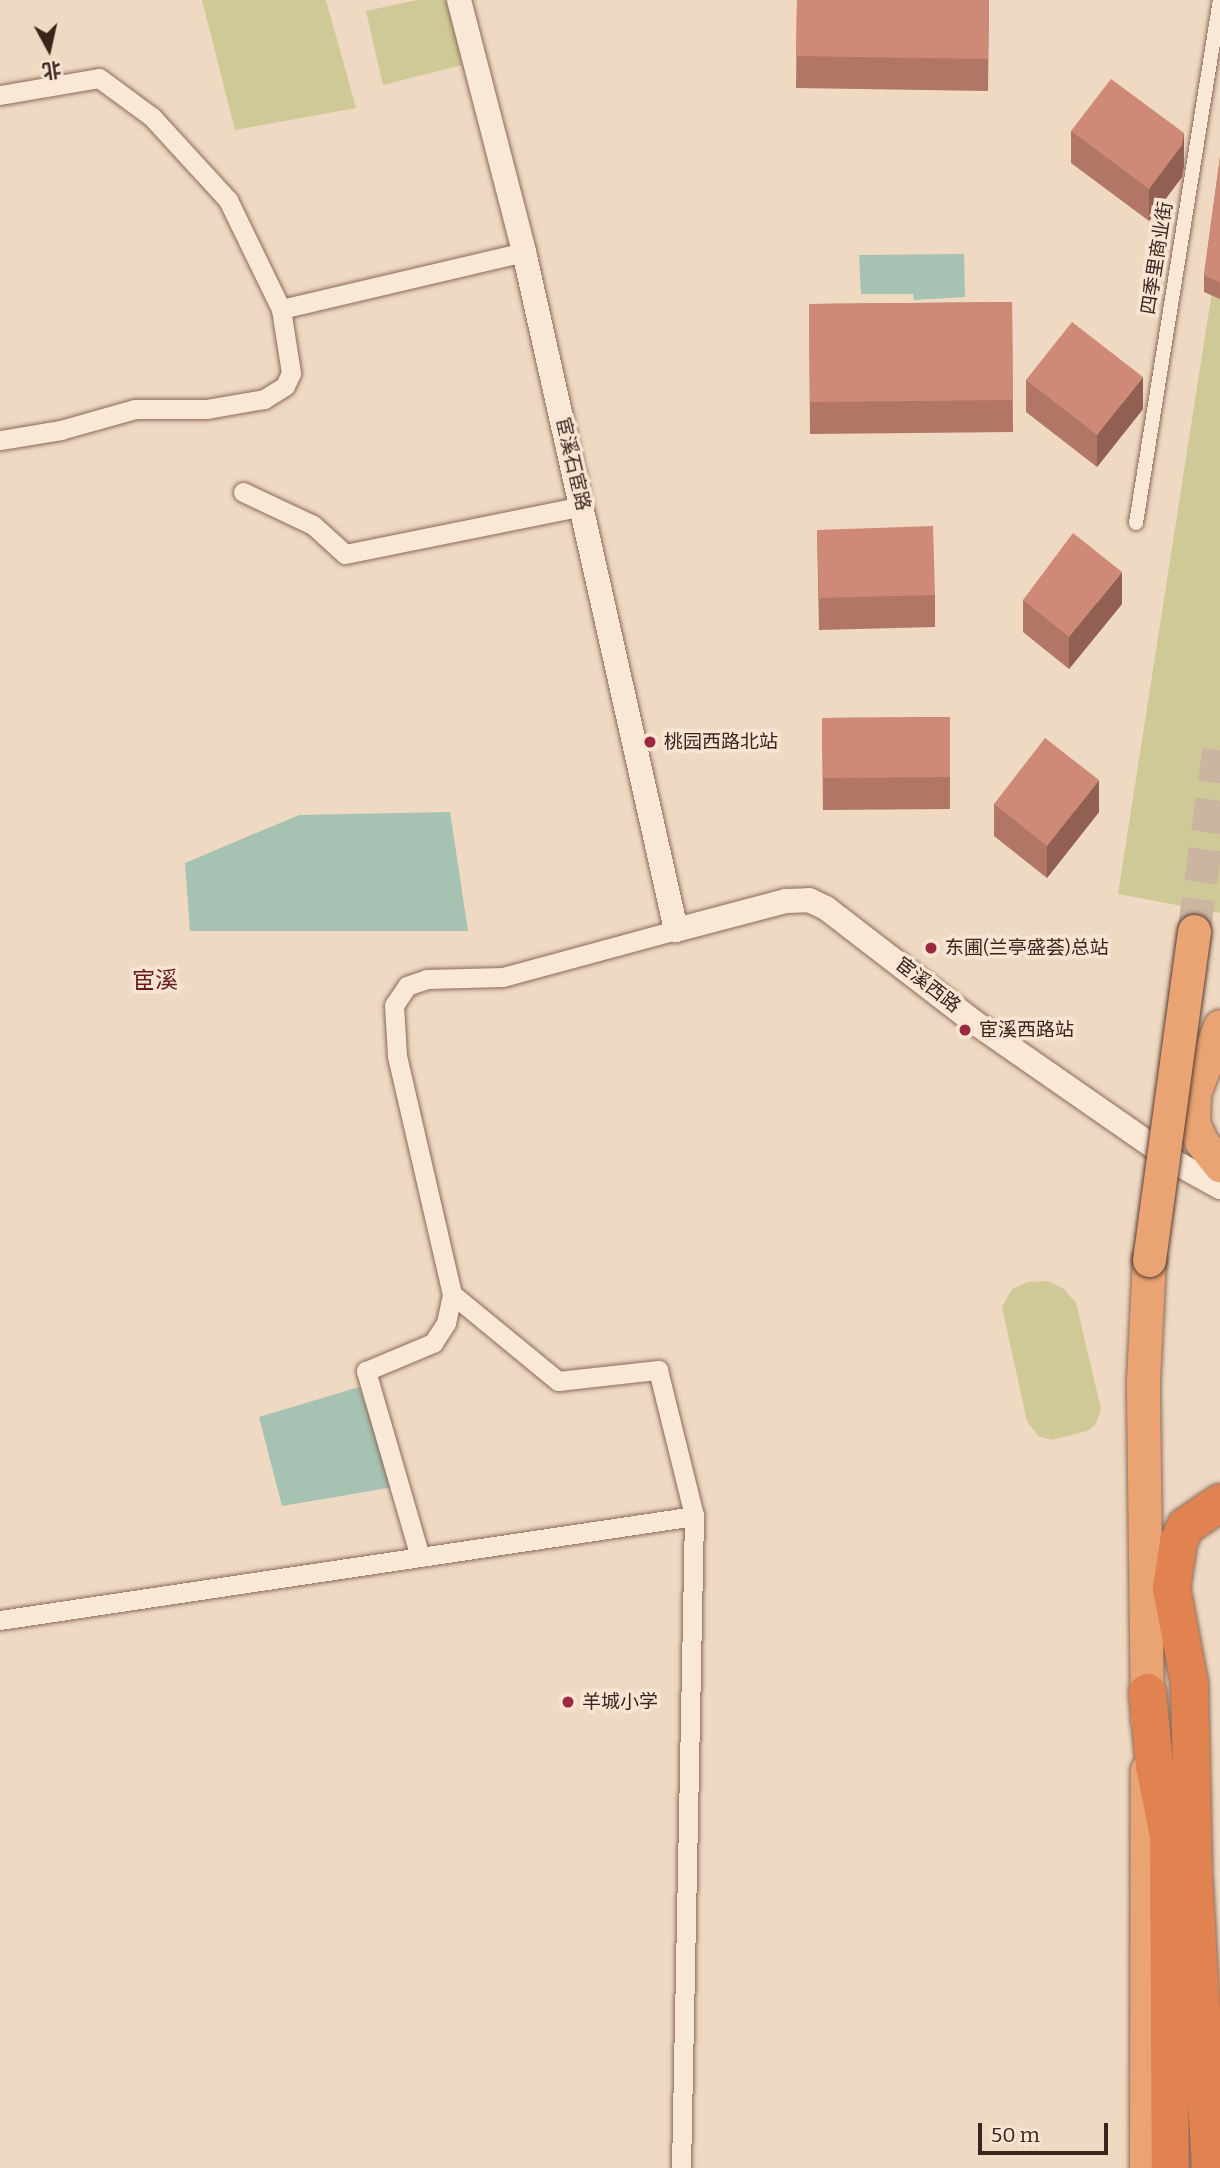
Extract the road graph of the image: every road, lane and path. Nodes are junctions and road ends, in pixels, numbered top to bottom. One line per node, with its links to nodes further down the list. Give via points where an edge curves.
1 (459, 0): 4 (street, 宦溪石宦路)
2 (1220, 0): 9 (street, 四季里商业街)
3 (0, 95): 5 (street, via 99,78 152,117 228,200)
4 (524, 252): 5 (street); 8 (street, 宦溪石宦路)
5 (281, 309): 6 (street, via 291,373 276,394 206,409 135,409 61,430)
6 (0, 440)
7 (243, 492): 8 (street, via 313,525 345,554)
8 (582, 506): 10 (street, 宦溪石宦路)
9 (1136, 523)
10 (676, 930): 15 (street, 宦溪西路, via 786,901 809,900 826,908 974,1022 1180,1165); 16 (street, 宦溪西路, via 503,977 427,979 407,986 394,1005 397,1056)
11 (1194, 931): 22 (highway, bridge, via 1149,1260 1143,1381)
12 (1220, 1026): 13 (highway); 14 (highway, via 1194,1093 1194,1123 1201,1141)
13 (1220, 1081)
14 (1220, 1165)
15 (1220, 1187)
16 (452, 1294): 18 (street, via 558,1381 658,1370); 19 (street, via 446,1323 433,1343 366,1371)
17 (1220, 1502): 20 (highway, via 1185,1527 1178,1541)
18 (694, 1516): 19 (street); 24 (street)
19 (421, 1557): 21 (street)
20 (1171, 1588): 23 (highway); 27 (highway, via 1189,1684 1193,1873)
21 (0, 1620)
22 (1147, 1692): 23 (highway, via 1154,1765); 25 (highway)
23 (1168, 1836): 26 (highway)
24 (681, 2168)
25 (1146, 2168)
26 (1170, 2168)
27 (1210, 2168)

